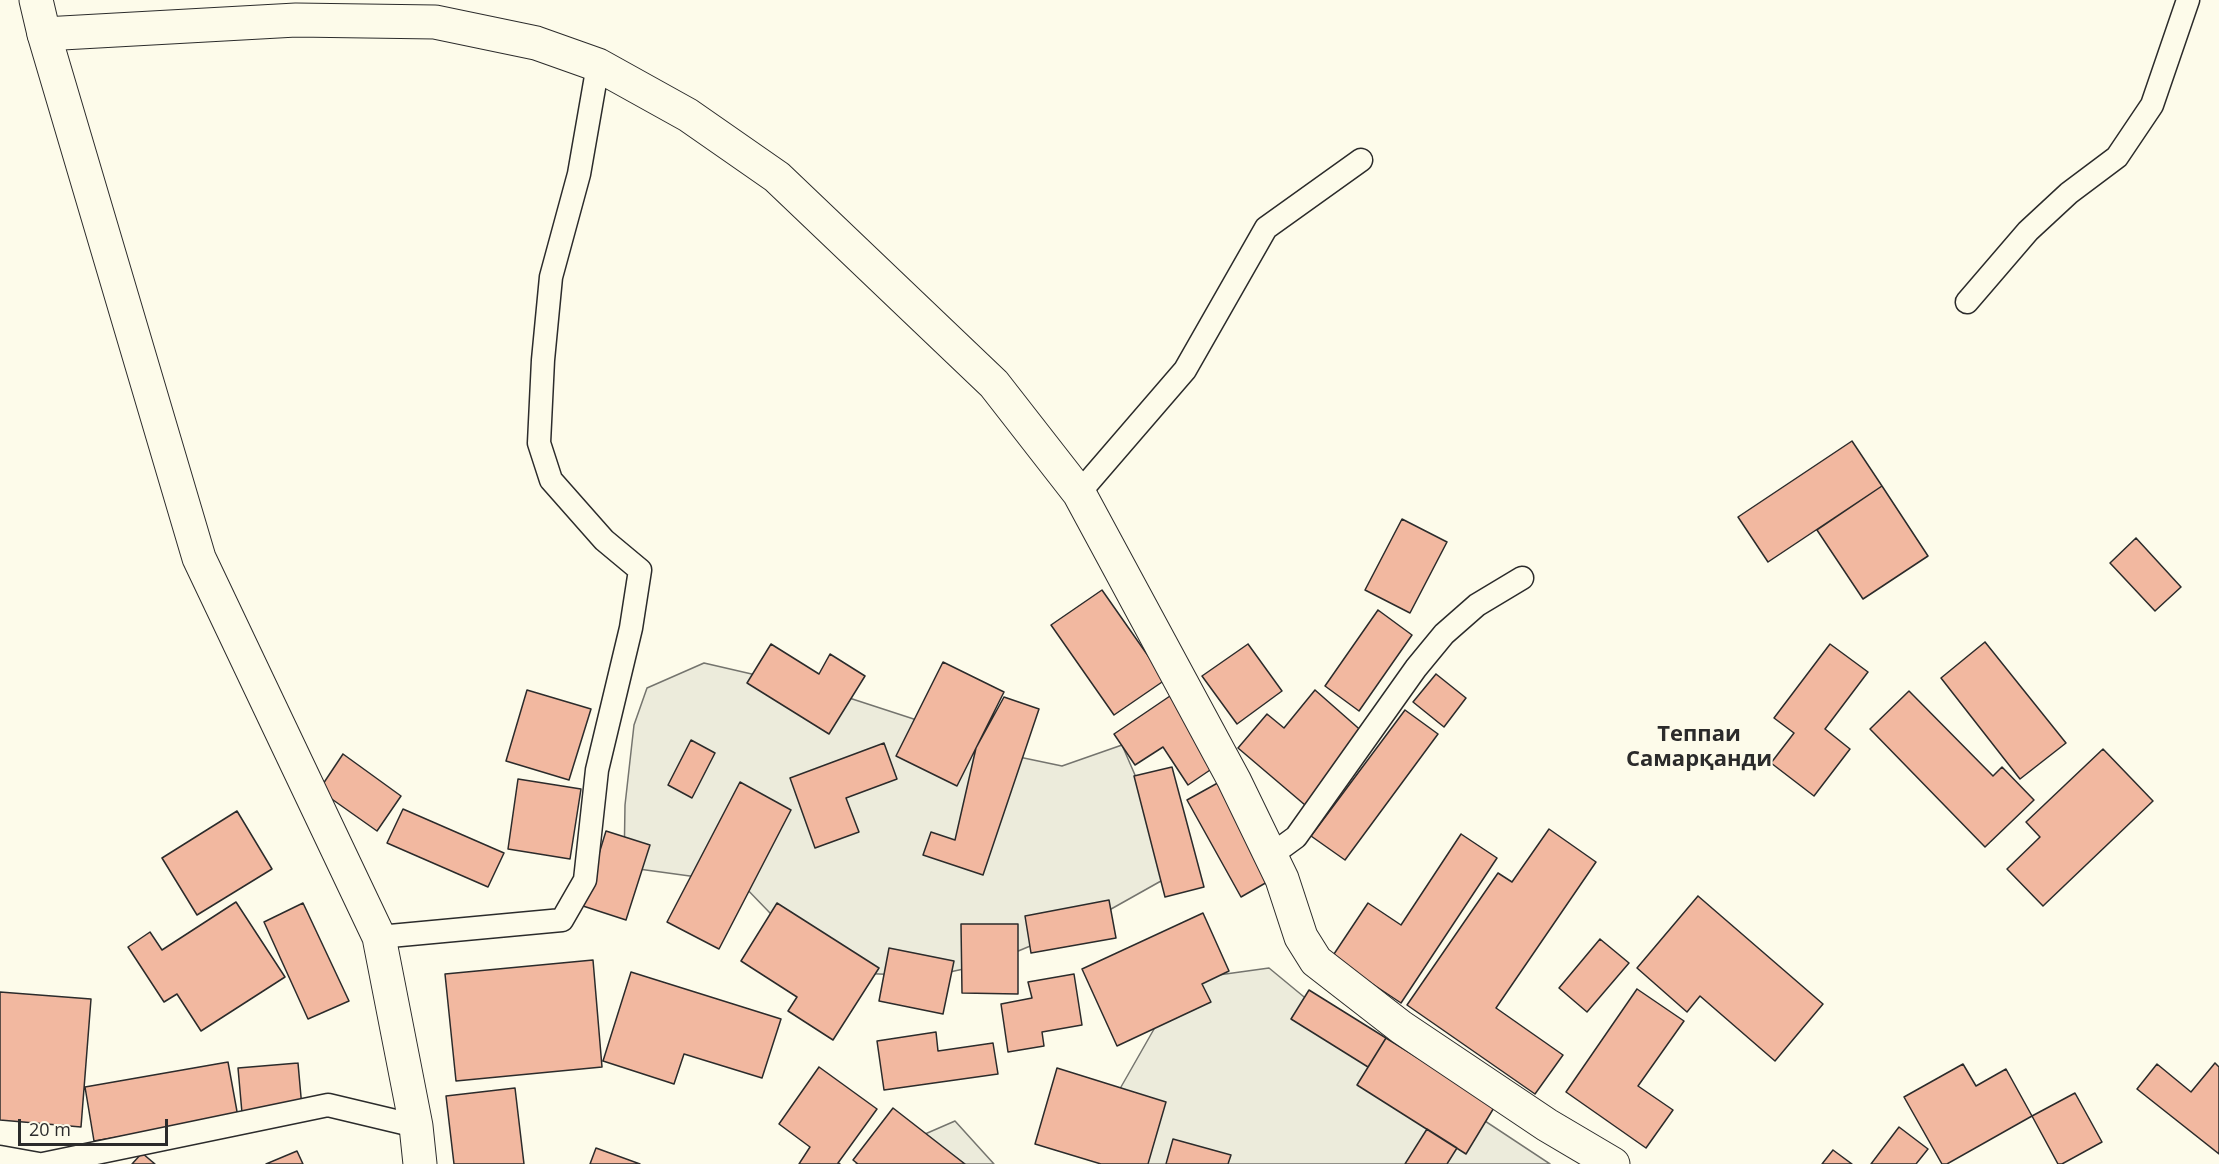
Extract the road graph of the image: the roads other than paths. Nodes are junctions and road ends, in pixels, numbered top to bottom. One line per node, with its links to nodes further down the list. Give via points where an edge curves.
1 (36, 0): 3 (street)
2 (2188, 0): 6 (lane, via 2152,105 2117,157 2069,193 2028,231)
3 (44, 34): 4 (street, via 296,20 435,21 536,43); 10 (street, via 199,558)
4 (598, 65): 7 (street, via 688,115 777,177 994,384); 10 (lane, via 579,174 551,277 539,443 551,480 604,540 640,570 631,628 597,770 585,880 562,920)
5 (1361, 160): 7 (lane, via 1266,228 1185,370)
6 (1967, 302)
7 (1079, 493): 9 (street, via 1192,700)
8 (1522, 578): 9 (lane, via 1477,605 1444,634 1296,837)
9 (1270, 856): 15 (street, via 1301,937 1316,961 1401,1027 1546,1125)
10 (379, 937): 11 (street)
11 (416, 1126): 13 (lane, via 328,1105); 14 (street)
12 (0, 1157): 13 (lane)
13 (41, 1164)
14 (420, 1164)
15 (1613, 1164)

